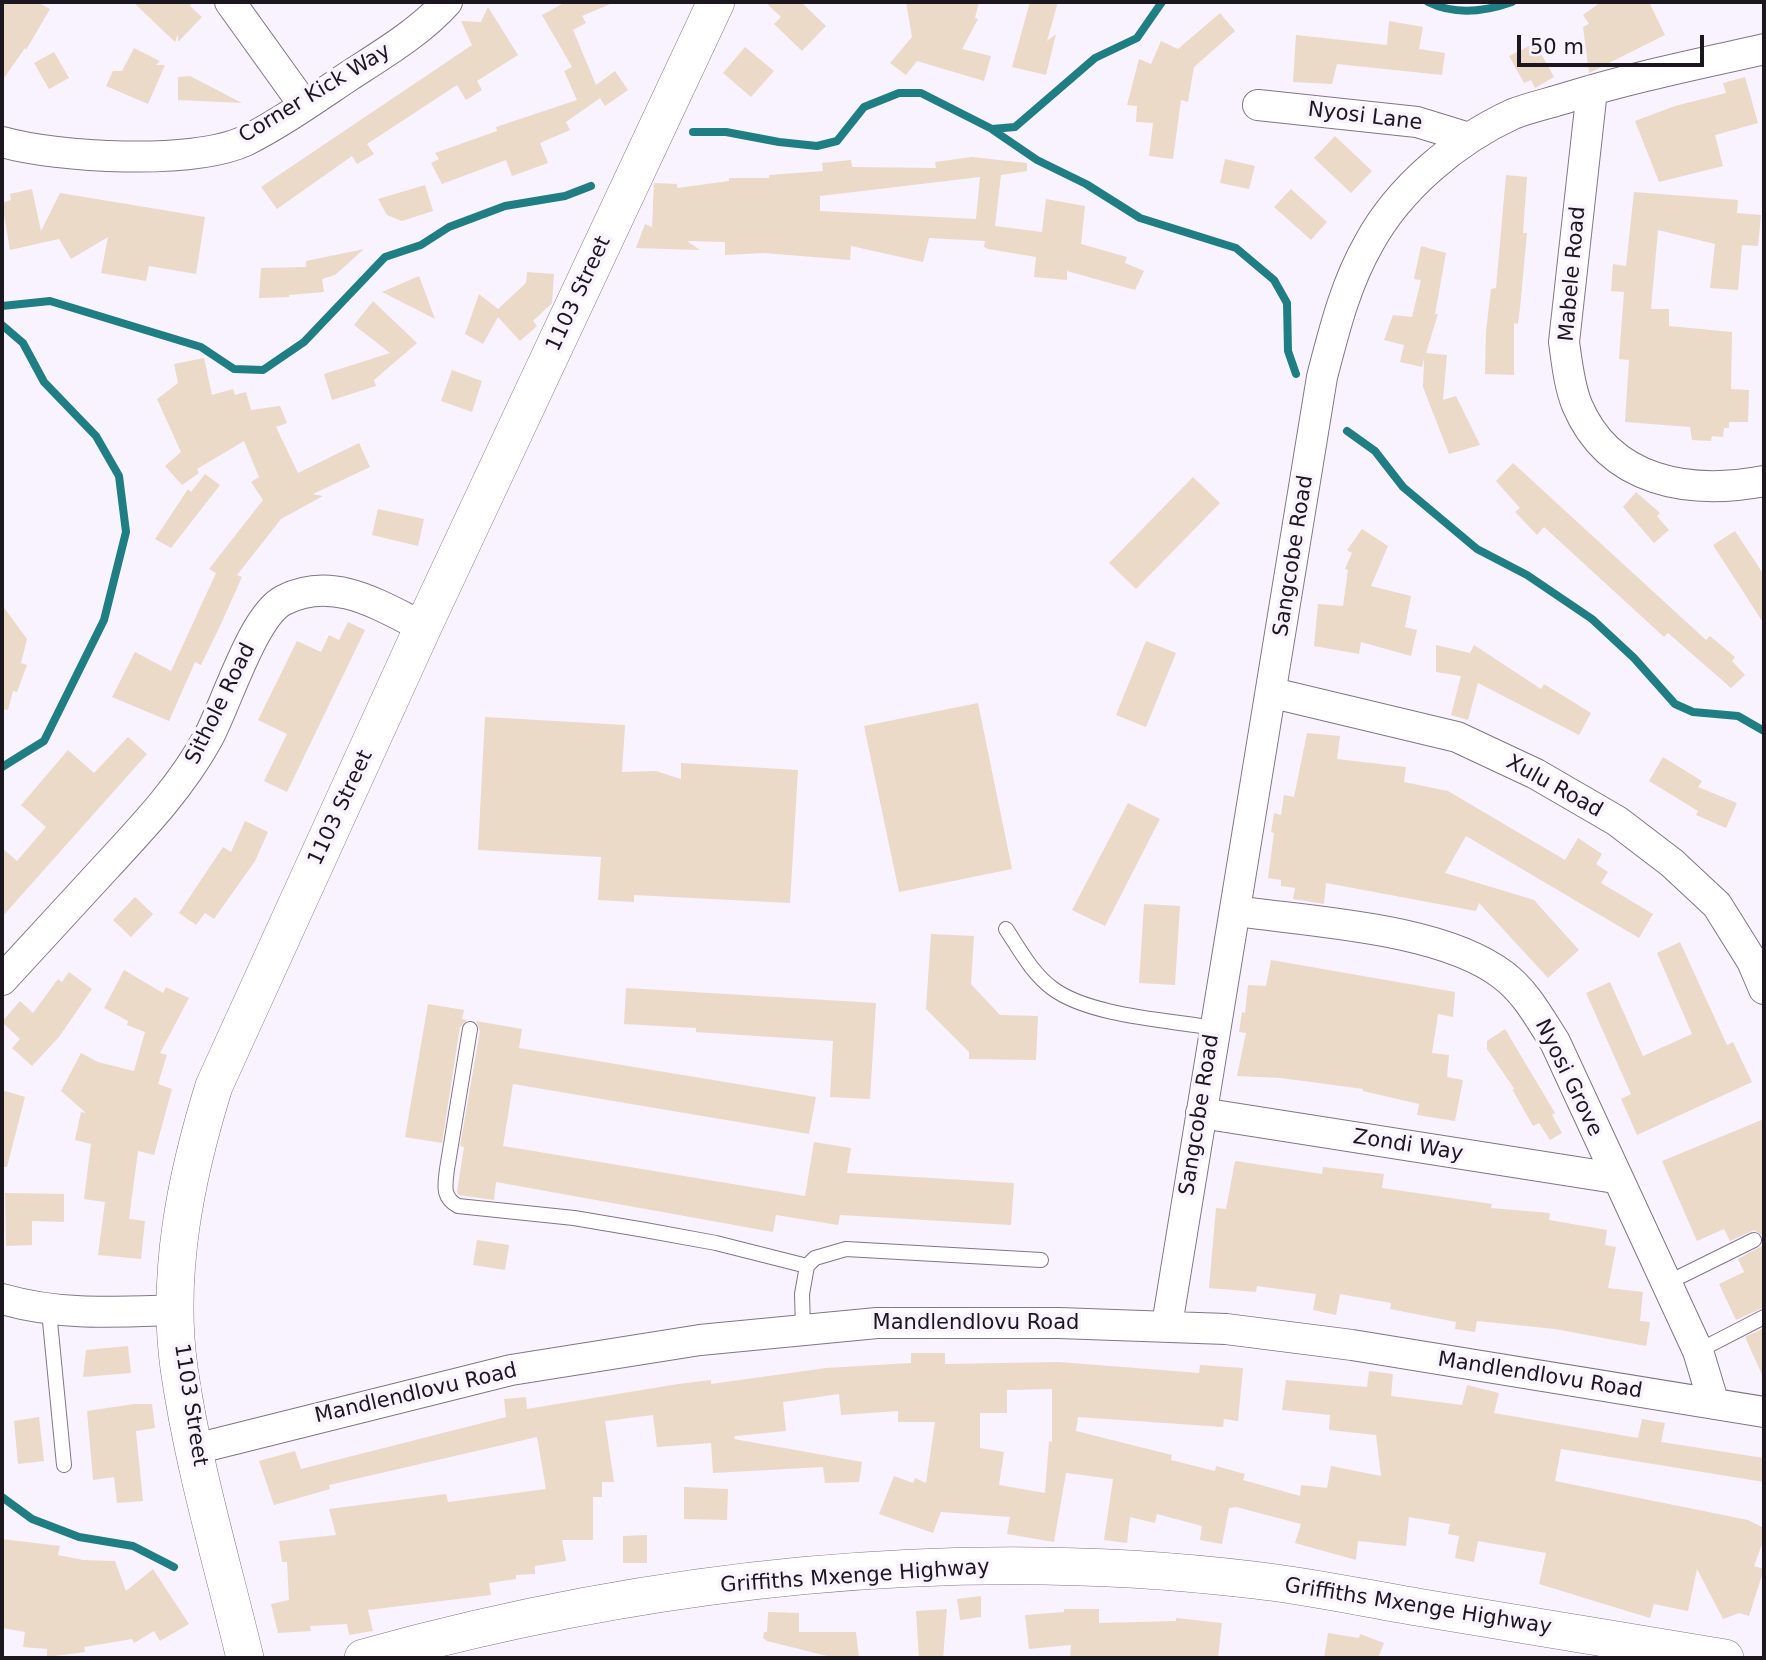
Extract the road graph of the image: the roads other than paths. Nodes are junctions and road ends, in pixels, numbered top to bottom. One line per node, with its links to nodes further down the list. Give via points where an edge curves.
1 (230, 2): 6 (street)
2 (447, 2): 6 (street, Corner Kick Way, via 397,45)
3 (716, 2): 11 (street, 1103 Street)
4 (1764, 48): 5 (street, Sangcobe Road)
5 (1592, 90): 8 (street, Sangcobe Road, via 1515,114); 10 (street, Mabele Road, via 1564,342 1577,405 1591,431 1636,470 1703,489)
6 (304, 105): 9 (street, Corner Kick Way, via 244,141 208,152 81,154)
7 (1258, 105): 8 (street, Nyosi Lane, via 1417,122)
8 (1469, 138): 12 (street, Sangcobe Road, via 1395,206 1351,279 1322,377)
9 (2, 142)
10 (1764, 481)
11 (423, 627): 15 (street, Sithole Road, via 340,590 306,590 281,601 258,628 189,771); 26 (street, 1103 Street, via 214,1086 191,1159 178,1245)
12 (1272, 692): 13 (street, Sangcobe Road); 16 (street, Xulu Road, via 1457,737 1536,774 1617,821 1717,905)
13 (1236, 911): 17 (street, Sangcobe Road); 20 (street, Nyosi Grove, via 1408,937 1465,953 1504,975 1530,1003 1555,1042)
14 (1006, 929): 17 (lane, via 1032,969 1054,989 1082,1003)
15 (2, 980)
16 (1764, 989)
17 (1214, 1028): 19 (street, Sangcobe Road)
18 (470, 1029): 23 (lane, via 444,1191 449,1201 458,1206 685,1237)
19 (1201, 1113): 20 (street, Zondi Way); 29 (street, Sangcobe Road)
20 (1615, 1178): 24 (street, Nyosi Grove)
21 (1754, 1240): 24 (lane)
22 (1041, 1260): 23 (lane, via 846,1249 815,1258)
23 (807, 1266): 30 (lane)
24 (1667, 1283): 31 (street, Nyosi Grove)
25 (2, 1299): 27 (street)
26 (177, 1310): 27 (street); 34 (street, 1103 Street, via 179,1366)
27 (48, 1311): 35 (lane)
28 (1764, 1317): 31 (lane)
29 (1167, 1325): 30 (street, Mandlendlovu Road, via 877,1323); 32 (street, Mandlendlovu Road, via 1352,1345)
30 (803, 1328): 34 (street, Mandlendlovu Road, via 511,1370)
31 (1698, 1351): 32 (street, Nyosi Grove)
32 (1714, 1404): 33 (street, Mandlendlovu Road)
33 (1764, 1412)
34 (195, 1449): 36 (street, 1103 Street)
35 (64, 1465)
36 (245, 1658)
37 (363, 1658): 38 (street, Griffiths Mxenge Highway, via 435,1638 662,1593 789,1577 939,1567 1082,1567 1254,1580)
38 (1725, 1658)

